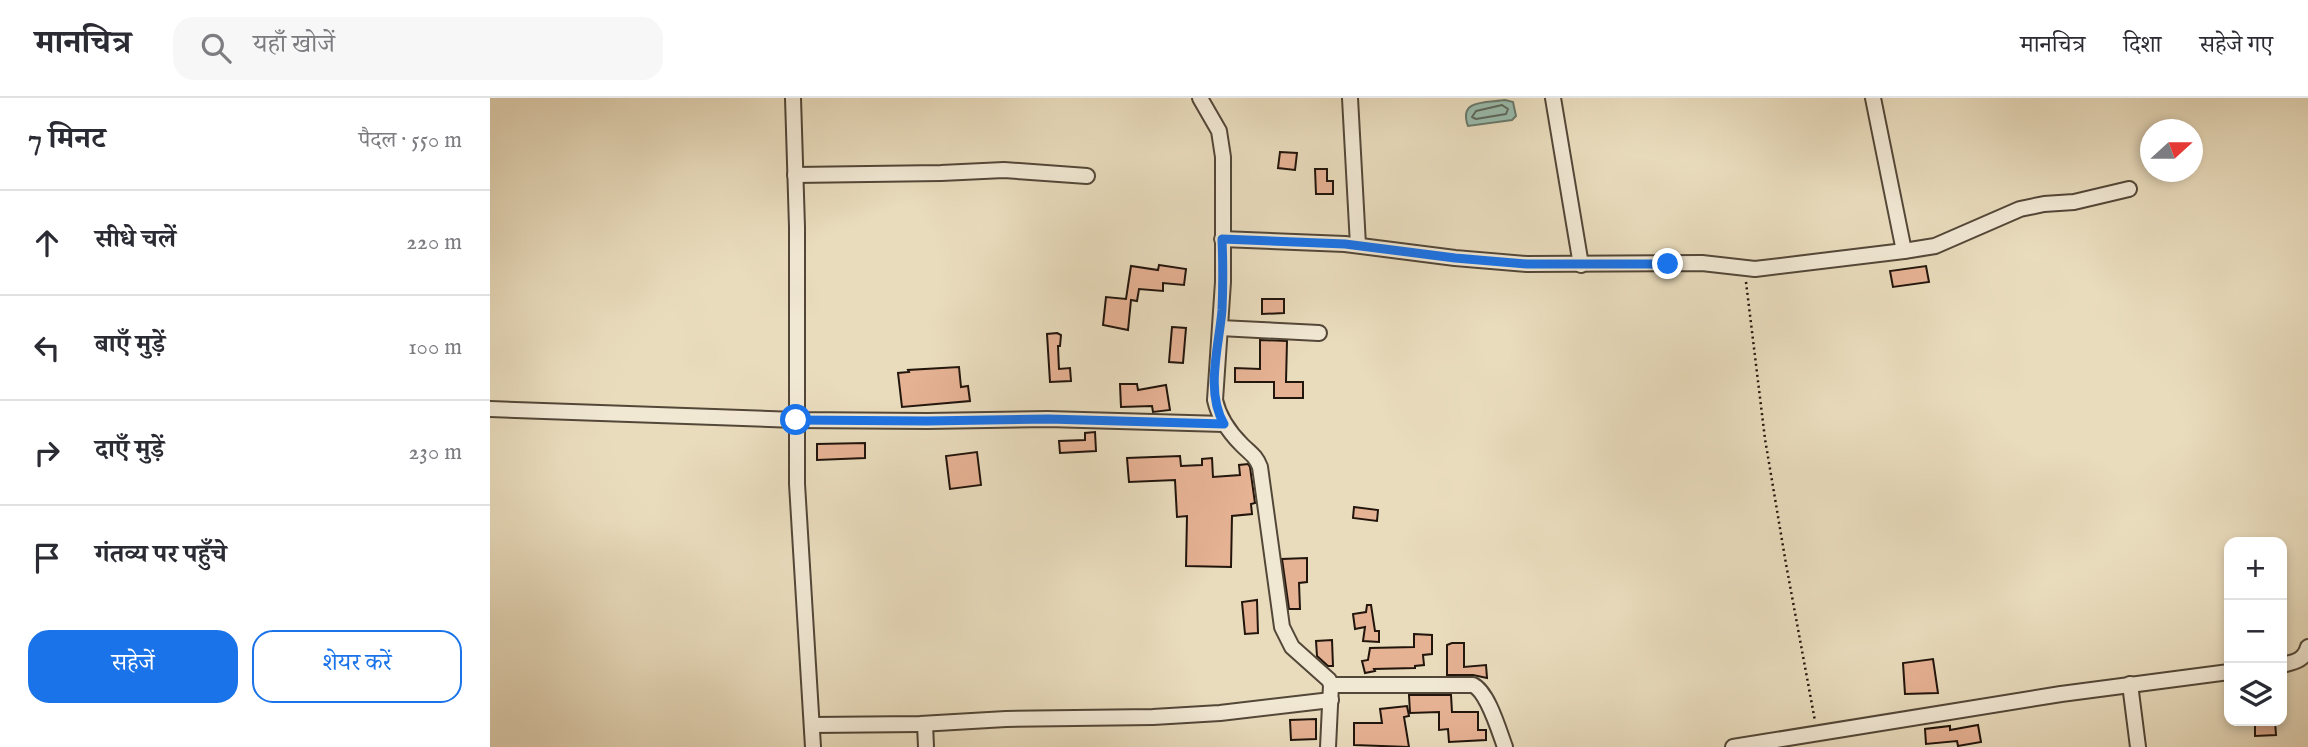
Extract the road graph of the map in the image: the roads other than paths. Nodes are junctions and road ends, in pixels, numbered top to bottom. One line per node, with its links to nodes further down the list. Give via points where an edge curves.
1 (793, 98): 6 (street)
2 (1200, 98): 9 (street, via 1220,134)
3 (1350, 98): 10 (street)
4 (1553, 98): 12 (street)
5 (1873, 98): 11 (street)
6 (795, 175): 7 (street, via 1004,170); 16 (street)
7 (1087, 176)
8 (2129, 189): 11 (street, via 2020,209 1935,246)
9 (1222, 239): 10 (street); 13 (street)
10 (1358, 245): 12 (street, via 1455,258)
11 (1904, 251): 12 (street, via 1755,269 1702,263)
12 (1581, 265)
13 (1220, 328): 14 (street); 17 (street, via 1215,400)
14 (1318, 333)
15 (490, 409): 16 (street)
16 (796, 420): 17 (street); 25 (street)
17 (1224, 424): 22 (street, via 1260,467 1285,636)
18 (2308, 647): 19 (street, via 2298,661)
19 (2287, 664)
20 (2224, 673): 21 (street)
21 (2130, 684): 30 (street); 31 (street)
22 (1331, 685): 23 (street); 29 (street, via 1473,685 1486,700)
23 (1331, 700): 24 (street, via 1220,713); 28 (street)
24 (925, 724): 25 (street); 27 (street)
25 (812, 725): 26 (street)
26 (813, 747)
27 (926, 747)
28 (1328, 747)
29 (1505, 747)
30 (1733, 747)
31 (2138, 747)

